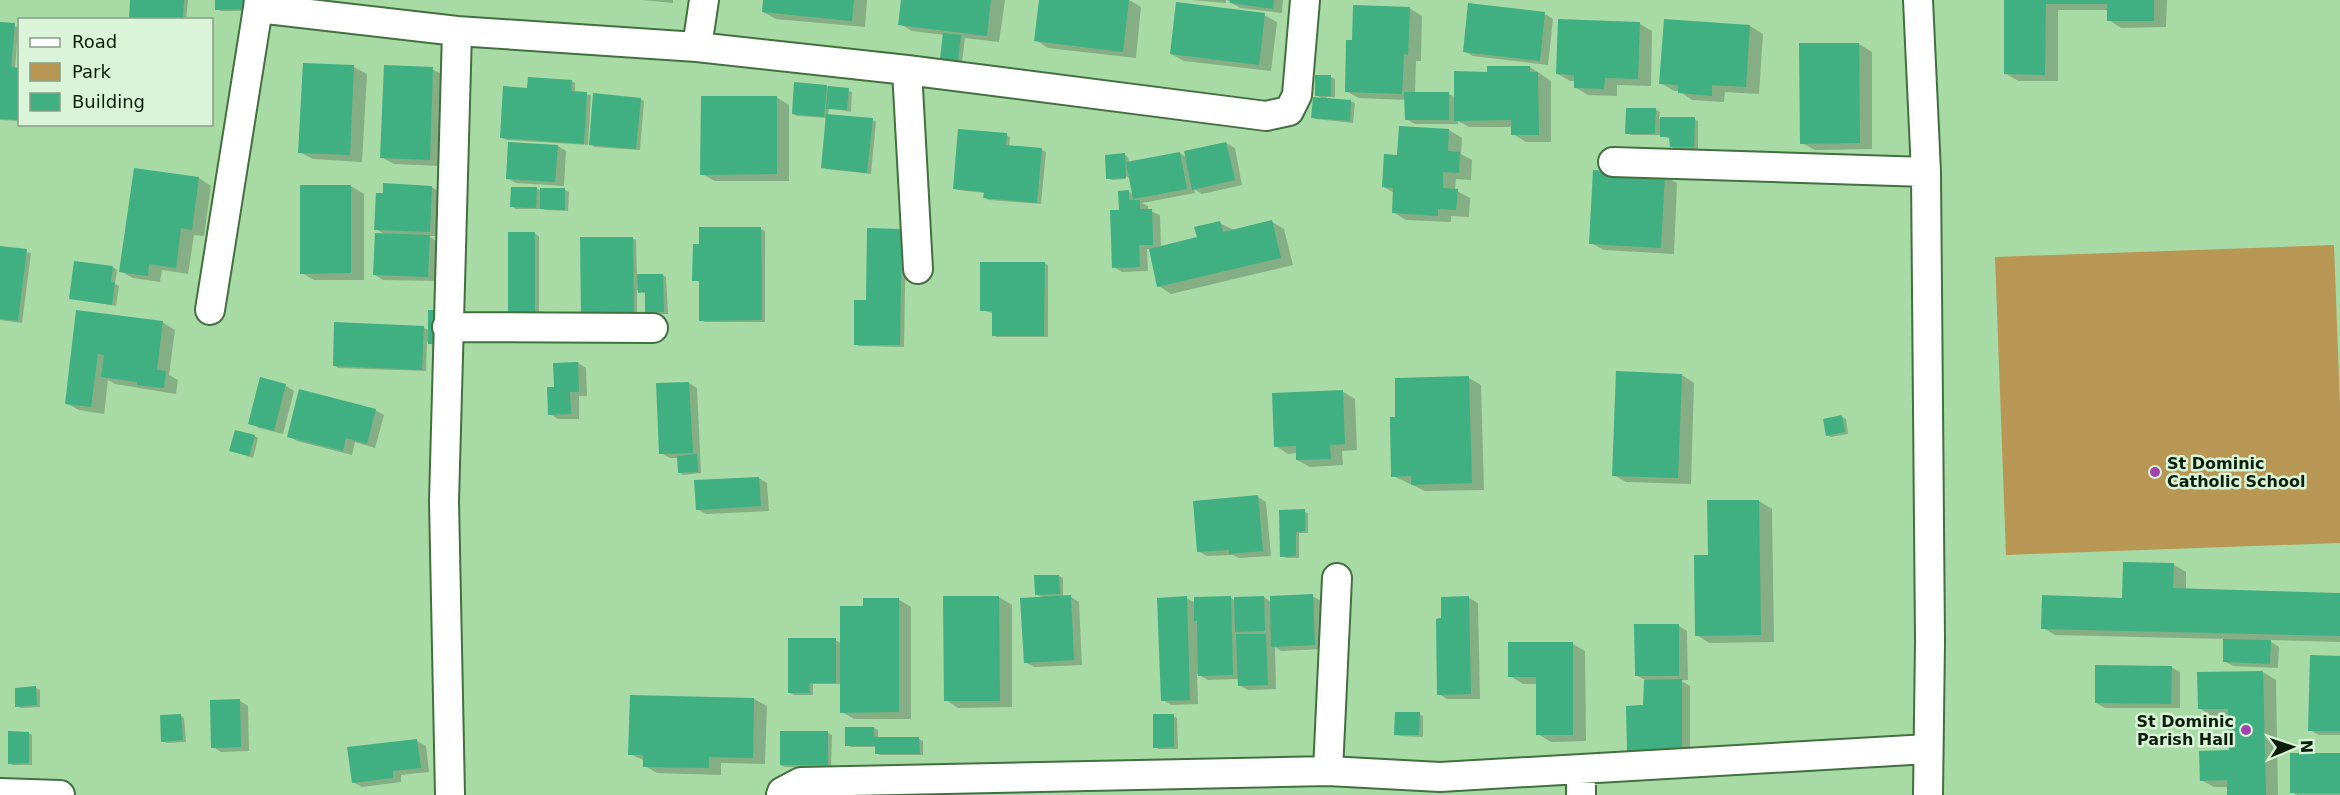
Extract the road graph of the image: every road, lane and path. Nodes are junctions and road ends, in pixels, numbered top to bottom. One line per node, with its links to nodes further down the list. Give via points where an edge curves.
1 (704, 0): 6 (street)
2 (1305, 0): 7 (street, via 1297,95 1289,111 1266,116)
3 (1918, 0): 9 (street)
4 (258, 4): 5 (street); 11 (street)
5 (457, 31): 6 (street); 12 (street)
6 (697, 47): 7 (street)
7 (907, 70): 10 (street)
8 (1613, 162): 9 (street)
9 (1926, 172): 15 (street)
10 (918, 269)
11 (210, 310)
12 (447, 327): 13 (street); 21 (street, via 444,501)
13 (653, 328)
14 (1337, 578): 16 (street)
15 (1928, 749): 17 (street); 23 (street)
16 (1328, 771): 18 (street); 22 (street, via 801,782)
17 (1581, 782): 18 (street)
18 (1440, 786)
19 (0, 793): 20 (street)
20 (60, 795)
21 (450, 795)
22 (781, 795)
23 (1928, 795)

